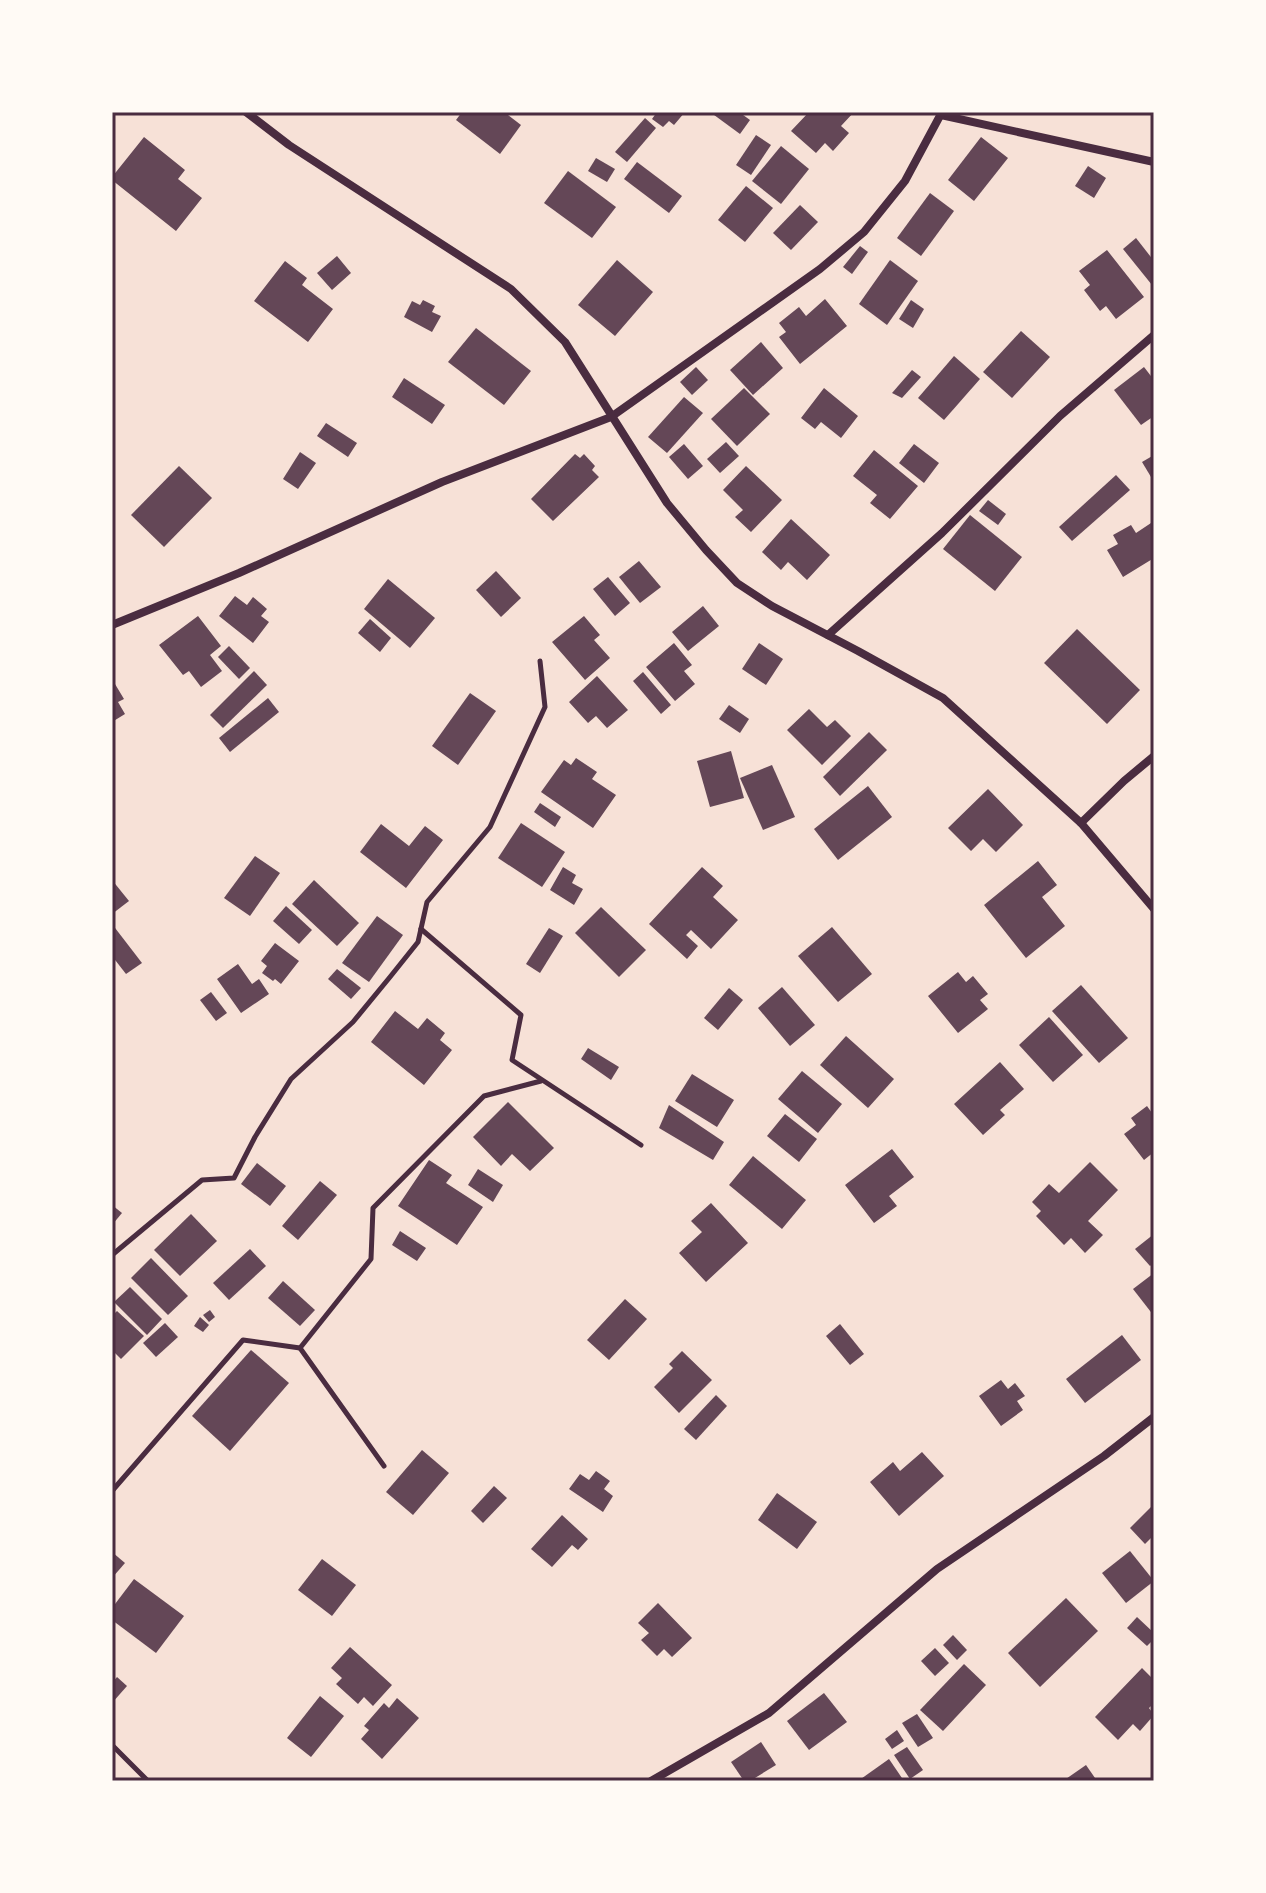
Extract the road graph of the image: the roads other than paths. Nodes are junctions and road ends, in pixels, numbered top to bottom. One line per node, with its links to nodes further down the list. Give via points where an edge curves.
1 (246, 112): 5 (street, via 511,289 565,342)
2 (941, 114): 3 (street); 5 (street, via 905,181 864,232)
3 (1154, 162)
4 (1154, 335): 7 (street, via 1060,416 942,533)
5 (611, 417): 6 (street, via 442,482); 7 (street, via 667,503 737,583)
6 (112, 625)
7 (828, 635): 9 (street, via 943,698)
8 (1154, 756): 9 (street)
9 (1081, 823): 10 (street)
10 (1154, 909)
11 (1154, 1417): 12 (street, via 937,1569 769,1713)
12 (651, 1781)

